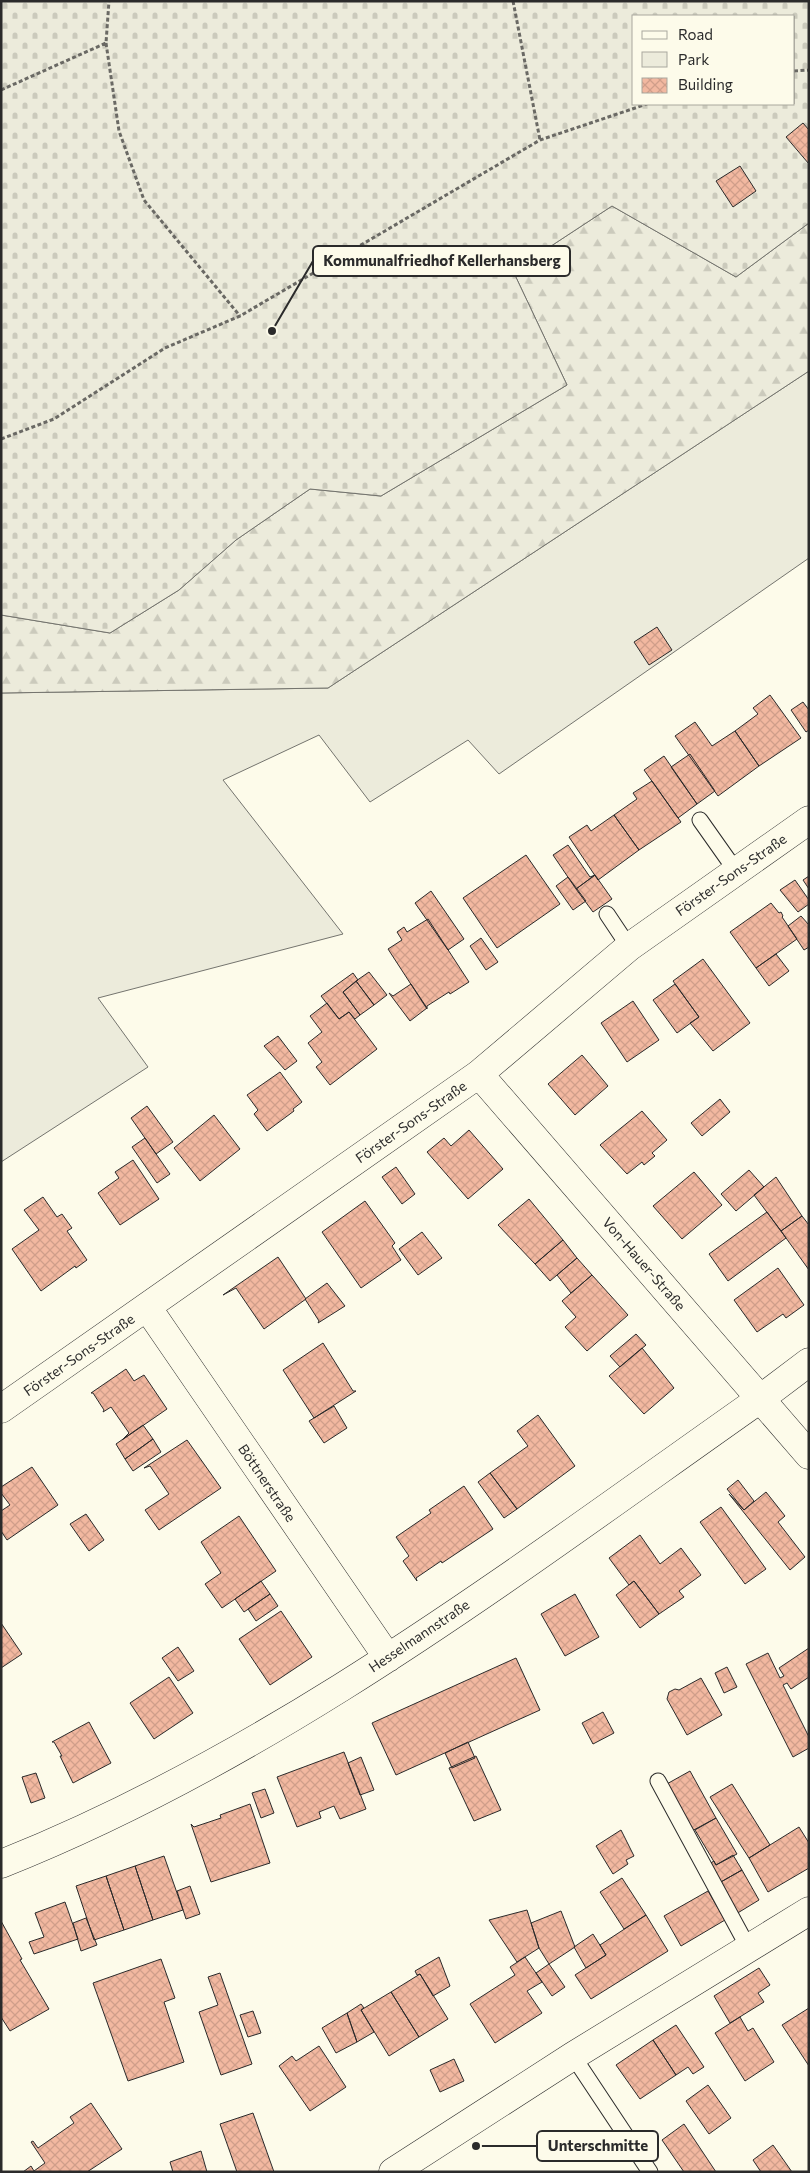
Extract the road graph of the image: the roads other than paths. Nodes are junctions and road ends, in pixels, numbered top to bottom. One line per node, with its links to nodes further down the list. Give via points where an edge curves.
1 (700, 820): 3 (lane)
2 (809, 820): 3 (street, Förster-Sons-Straße)
3 (736, 871): 5 (street, Förster-Sons-Straße)
4 (607, 914): 5 (lane)
5 (629, 947): 6 (street, Förster-Sons-Straße)
6 (479, 1074): 7 (street, Förster-Sons-Straße); 9 (street, Von-Hauer-Straße)
7 (147, 1307): 10 (street, Förster-Sons-Straße); 12 (street, Böttnerstraße)
8 (809, 1362): 9 (street, Hesselmannstraße)
9 (760, 1399): 11 (street, Von-Hauer-Straße); 12 (street, Hesselmannstraße)
10 (1, 1410)
11 (809, 1456)
12 (388, 1658): 14 (street, Hesselmannstraße, via 291,1718 128,1807)
13 (658, 1781): 16 (lane)
14 (1, 1864)
15 (809, 1912): 16 (street)
16 (749, 1949): 17 (street)
17 (573, 2056): 18 (street); 19 (lane)
18 (393, 2172)
19 (650, 2172)

